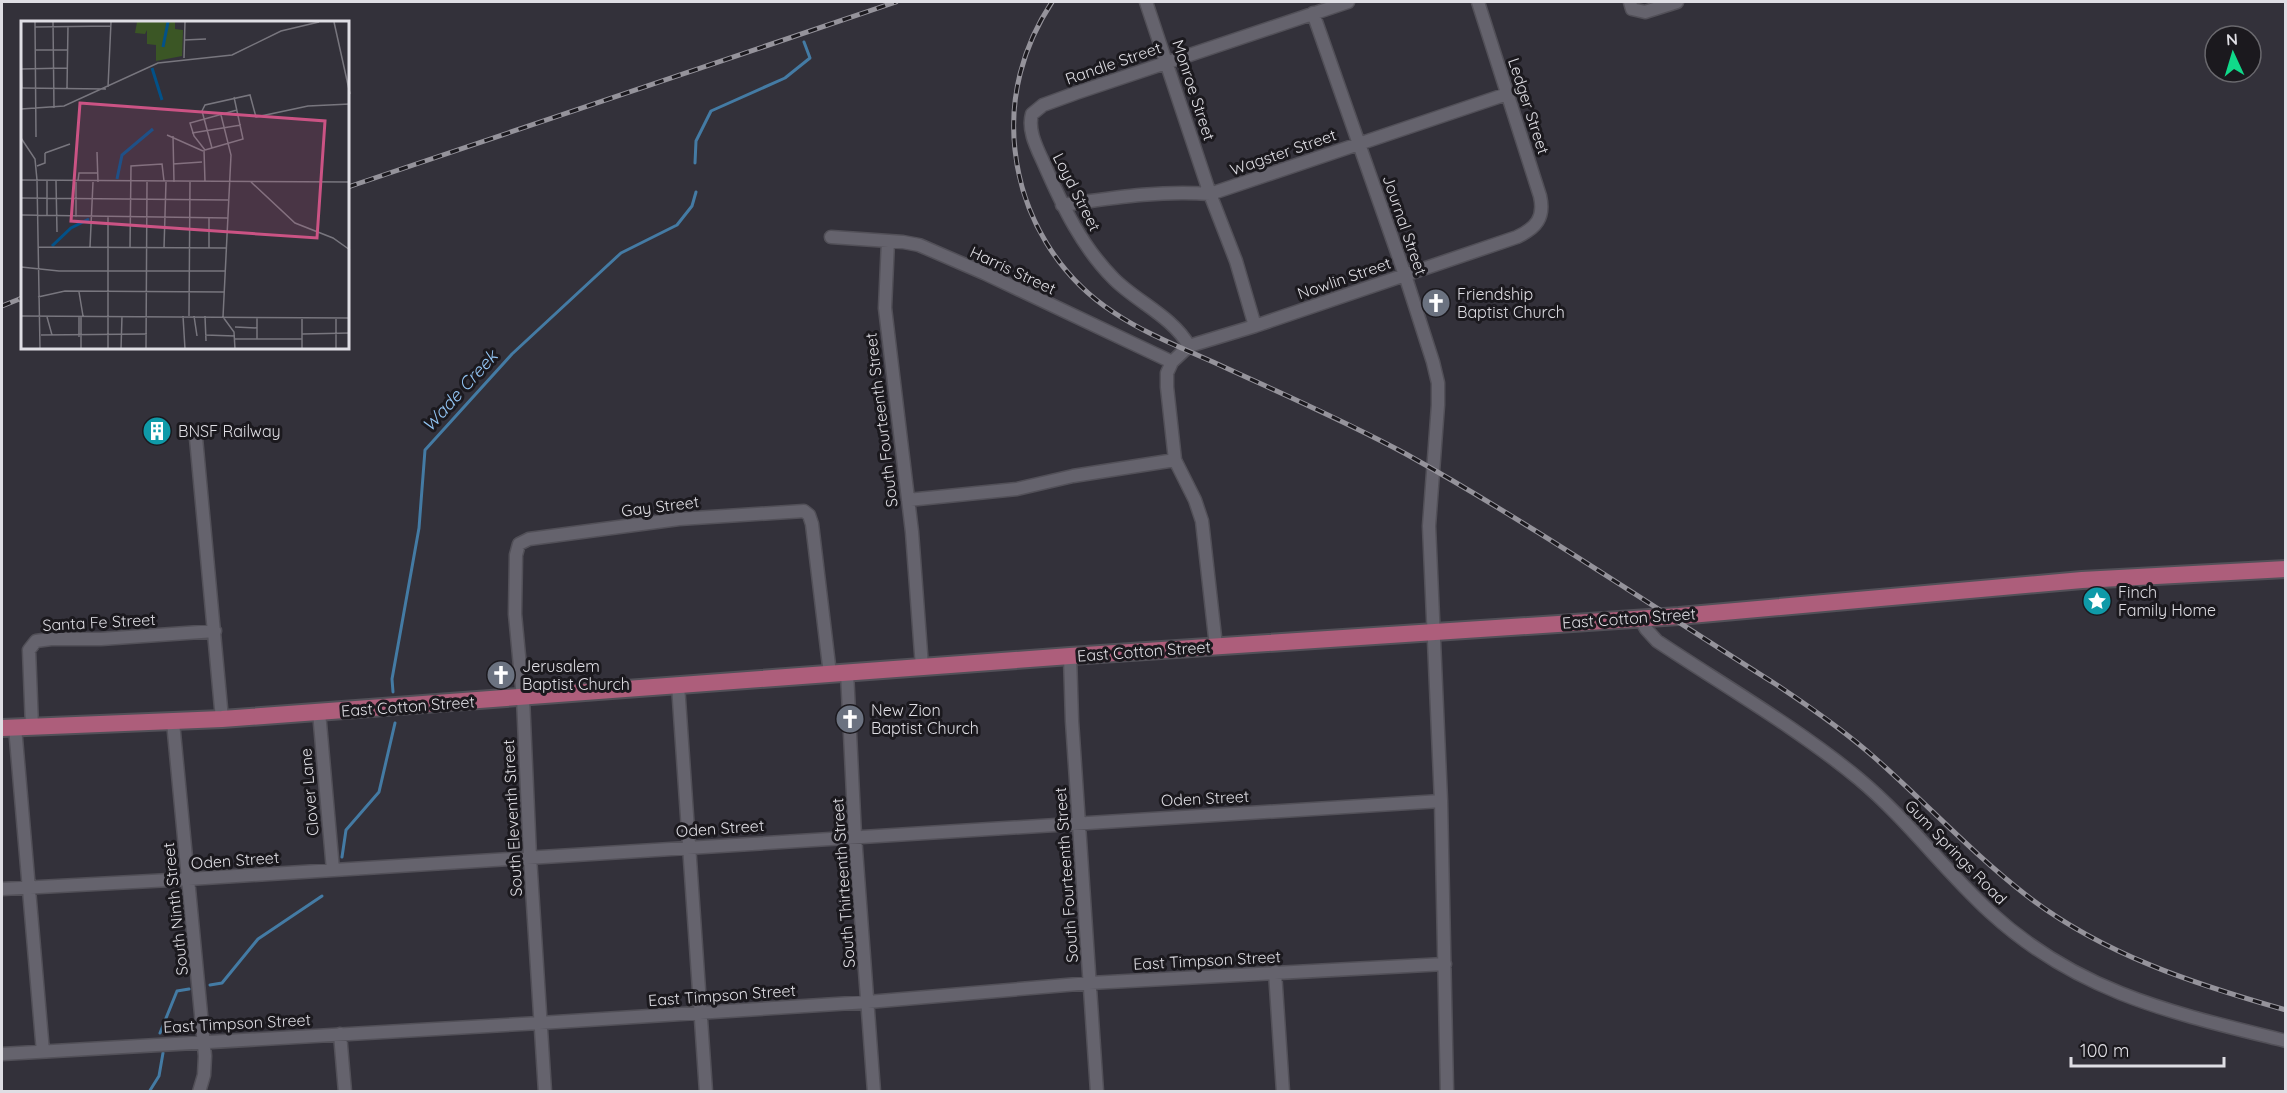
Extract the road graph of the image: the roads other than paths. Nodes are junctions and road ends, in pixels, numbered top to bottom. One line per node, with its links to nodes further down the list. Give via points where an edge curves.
1 (1146, 2): 7 (street, Monroe Street)
2 (1348, 2): 6 (street, Randle Street)
3 (1478, 2): 8 (street, Ledger Street)
4 (1630, 2): 5 (street, via 1632,9 1645,12)
5 (1677, 2)
6 (1313, 13): 7 (street, Randle Street); 10 (street, Journal Street)
7 (1167, 62): 9 (street, Randle Street, via 1043,105 1034,110); 11 (street, Monroe Street)
8 (1507, 94): 10 (street, Wagster Street); 13 (street, Ledger Street, via 1540,196)
9 (1031, 118): 12 (street, Loyd Street, via 1033,135)
10 (1359, 144): 11 (street, Wagster Street); 16 (street, Journal Street)
11 (1210, 194): 12 (street, Wagster Street, via 1161,193); 17 (street, Monroe Street)
12 (1062, 204): 18 (street, Loyd Street, via 1083,241 1114,278 1171,325)
13 (1539, 222): 16 (street, Nowlin Street, via 1516,237)
14 (831, 237): 15 (street, Harris Street)
15 (888, 241): 19 (street, Harris Street, via 919,245); 22 (street, South Fourteenth Street, via 885,308)
16 (1405, 275): 17 (street, Nowlin Street); 27 (street, Journal Street, via 1438,383 1430,518)
17 (1255, 326): 18 (street, Nowlin Street)
18 (1189, 346): 19 (street)
19 (1172, 362): 21 (street, via 1166,379)
20 (196, 438): 26 (street)
21 (1175, 460): 22 (street, via 1017,489); 28 (street, via 1202,521)
22 (908, 500): 30 (street, South Fourteenth Street)
23 (519, 544): 32 (street, Gay Street, via 529,539 679,519 806,512 812,524); 34 (street, South Eleventh Street, via 515,614)
24 (2286, 569): 25 (main road, East Cotton Street, via 2082,580)
25 (1640, 618): 27 (main road, East Cotton Street); 56 (street, Gum Springs Road, via 1657,641 1859,779 1973,896 2029,944 2130,999)
26 (215, 631): 36 (street); 39 (street, Santa Fe Street, via 36,641 29,650)
27 (1435, 632): 28 (main road, East Cotton Street); 40 (street, Journal Street)
28 (1215, 646): 29 (main road, East Cotton Street)
29 (1071, 656): 30 (main road, East Cotton Street); 41 (street, South Fourteenth Street)
30 (922, 667): 31 (main road, East Cotton Street)
31 (848, 672): 32 (main road, East Cotton Street); 42 (street, South Thirteenth Street)
32 (830, 674): 33 (main road, East Cotton Street)
33 (678, 685): 34 (main road, East Cotton Street); 43 (street)
34 (523, 698): 35 (main road, East Cotton Street); 44 (street, South Eleventh Street)
35 (319, 712): 36 (main road, East Cotton Street); 45 (street, Clover Lane)
36 (222, 719): 37 (main road, East Cotton Street)
37 (173, 722): 39 (main road, East Cotton Street); 46 (street, South Ninth Street)
38 (8, 727): 39 (main road, East Cotton Street); 47 (street)
39 (32, 727)
40 (1441, 801): 41 (street, Oden Street); 49 (street, Journal Street)
41 (1079, 822): 42 (street, Oden Street); 51 (street, South Fourteenth Street)
42 (855, 836): 43 (street, Oden Street); 52 (street, South Thirteenth Street)
43 (691, 846): 44 (street, Oden Street); 53 (street)
44 (530, 857): 45 (street, Oden Street); 54 (street, South Eleventh Street)
45 (333, 870): 46 (street, Oden Street)
46 (189, 879): 47 (street, Oden Street); 57 (street, South Ninth Street)
47 (28, 887): 48 (street, Oden Street); 58 (street)
48 (2, 889)
49 (1445, 964): 50 (street, East Timpson Street); 67 (street, Journal Street)
50 (1275, 972): 51 (street, East Timpson Street); 66 (street)
51 (1090, 984): 52 (street, East Timpson Street); 65 (street, South Fourteenth Street)
52 (868, 1002): 53 (street, East Timpson Street); 64 (street, South Thirteenth Street)
53 (701, 1012): 54 (street, East Timpson Street); 63 (street)
54 (540, 1023): 55 (street, East Timpson Street); 62 (street, South Eleventh Street)
55 (340, 1034): 57 (street, East Timpson Street); 61 (street)
56 (2286, 1041)
57 (204, 1042): 58 (street, East Timpson Street); 60 (street, South Ninth Street, via 204,1075)
58 (44, 1052): 59 (street, East Timpson Street)
59 (2, 1054)
60 (199, 1092)
61 (345, 1092)
62 (545, 1092)
63 (706, 1092)
64 (874, 1092)
65 (1097, 1092)
66 (1283, 1092)
67 (1447, 1092)

